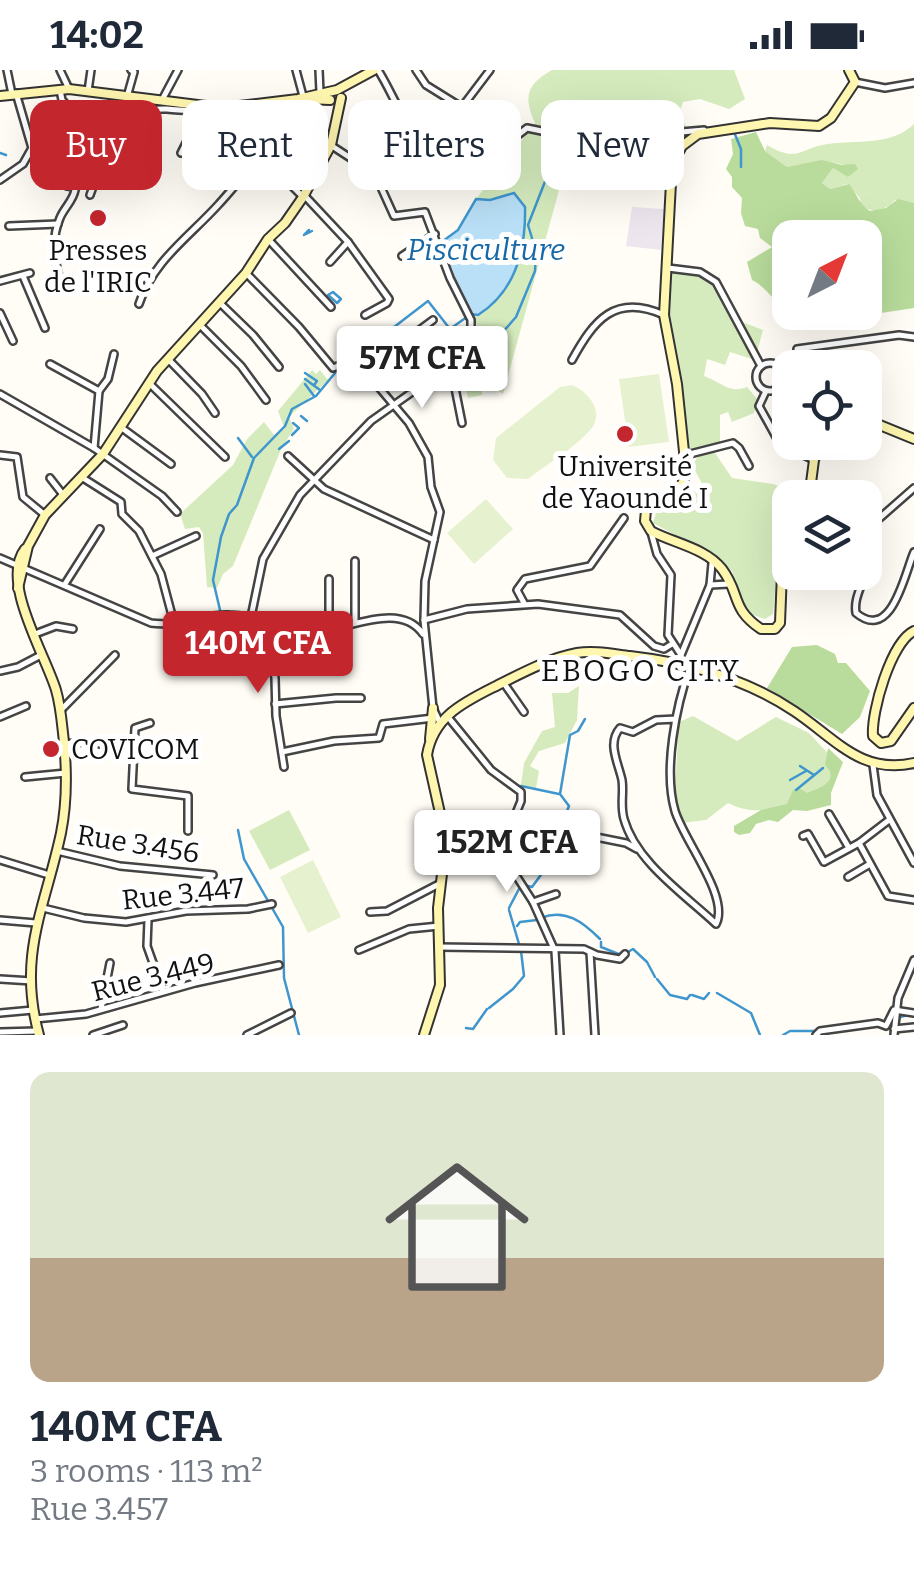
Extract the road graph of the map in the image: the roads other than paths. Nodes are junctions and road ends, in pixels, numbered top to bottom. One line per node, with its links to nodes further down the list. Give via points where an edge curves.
1 (7, 70): 16 (street)
2 (60, 70): 14 (street)
3 (91, 70): 15 (street)
4 (178, 70): 22 (street)
5 (296, 70): 20 (street)
6 (319, 70): 17 (street)
7 (416, 70): 25 (street)
8 (490, 70): 26 (street)
9 (849, 70): 12 (main road)
10 (133, 71): 19 (street)
11 (373, 71): 17 (main road); 24 (street)
12 (856, 82): 13 (street, via 885,88); 29 (main road, via 819,126)
13 (914, 83)
14 (64, 90): 15 (main road); 16 (main road); 21 (street)
15 (88, 91): 19 (main road)
16 (14, 94): 18 (main road); 32 (street, via 32,148)
17 (333, 95): 20 (main road); 31 (main road, via 337,122)
18 (0, 96)
19 (127, 97): 22 (main road)
20 (300, 98): 23 (main road)
21 (64, 100)
22 (162, 100): 27 (main road)
23 (284, 100)
24 (393, 100)
25 (451, 100)
26 (467, 100)
27 (182, 103)
28 (182, 111): 36 (street, via 151,110 122,122)
29 (712, 130): 30 (street, via 609,129 571,137 528,128); 45 (main road, via 690,139 672,164)
30 (521, 133)
31 (331, 145): 37 (main road); 40 (street, via 375,174 390,213 423,210)
32 (0, 180)
33 (75, 190): 38 (street)
34 (231, 190): 49 (street, via 159,264)
35 (296, 190): 37 (street)
36 (90, 196)
37 (303, 196): 41 (main road); 42 (street)
38 (58, 224): 39 (street); 47 (street, via 54,256)
39 (9, 226)
40 (435, 234): 43 (street); 66 (street, via 472,329)
41 (268, 239): 46 (main road); 51 (street)
42 (348, 242): 44 (street); 53 (street, via 390,298)
43 (402, 256)
44 (330, 262)
45 (664, 268): 54 (main road); 68 (street, via 716,282)
46 (246, 273): 50 (main road); 76 (street, via 333,368 355,358)
47 (60, 280)
48 (0, 281): 57 (street, via 26,275)
49 (139, 304)
50 (220, 304): 56 (main road); 69 (street)
51 (331, 306)
52 (0, 312): 59 (street)
53 (365, 315)
54 (664, 315): 65 (street, via 638,306 617,310 592,325); 88 (main road)
55 (433, 320): 62 (street)
56 (200, 325): 64 (main road); 75 (street)
57 (46, 328)
58 (914, 338): 61 (street)
59 (13, 341)
60 (384, 342): 62 (street)
61 (796, 349)
62 (390, 352): 71 (street)
63 (114, 354): 72 (street)
64 (168, 359): 70 (main road); 77 (street)
65 (572, 360)
66 (444, 361): 71 (street); 78 (street)
67 (50, 364): 72 (street)
68 (761, 366): 73 (street, via 756,380); 73 (street, via 777,365 784,375 778,390)
69 (279, 367)
70 (149, 383): 80 (main road); 86 (street)
71 (415, 390): 76 (street)
72 (99, 391): 83 (street)
73 (766, 391): 81 (street, via 759,406)
74 (0, 394): 83 (street)
75 (266, 400)
76 (393, 406): 95 (street); 105 (street, via 428,457 440,512)
77 (214, 414)
78 (462, 422)
79 (882, 426): 82 (main road)
80 (122, 428): 84 (main road); 90 (street)
81 (772, 430)
82 (914, 439)
83 (94, 448): 84 (street)
84 (103, 454): 93 (main road); 98 (street)
85 (0, 455): 99 (street, via 16,457 23,497)
86 (225, 456)
87 (288, 456): 95 (street)
88 (685, 456): 91 (street, via 733,443); 103 (main road, via 685,482 645,512)
89 (814, 460): 94 (main road)
90 (171, 464)
91 (749, 466)
92 (50, 478): 97 (street)
93 (83, 478): 97 (main road); 107 (street, via 121,502 122,514)
94 (811, 480)
95 (315, 482): 105 (street); 119 (street, via 288,511 263,558)
96 (914, 488): 100 (street)
97 (64, 496): 99 (main road)
98 (178, 512)
99 (45, 515): 111 (main road)
100 (882, 515)
101 (624, 518): 118 (street, via 590,566 525,579 517,590)
102 (100, 528): 113 (street)
103 (651, 531): 109 (main road); 130 (street, via 672,579)
104 (196, 536): 107 (street)
105 (434, 540): 120 (street)
106 (914, 552): 117 (street, via 892,610 863,619 854,605)
107 (152, 556): 123 (street)
108 (0, 558): 111 (street)
109 (712, 560): 114 (main road); 115 (street)
110 (355, 561): 124 (street)
111 (19, 565): 113 (street); 128 (main road, via 21,608)
112 (329, 579): 126 (street)
113 (64, 584): 123 (street, via 138,620)
114 (729, 584): 115 (street); 116 (main road, via 738,608 761,629 775,629 782,617)
115 (710, 585): 134 (street)
116 (782, 590)
117 (860, 590)
118 (524, 602): 120 (street); 130 (street, via 620,615 654,646)
119 (251, 616): 121 (street); 122 (street)
120 (424, 620): 129 (street)
121 (186, 621): 123 (street); 133 (street)
122 (264, 621): 126 (street, via 293,631); 139 (street)
123 (174, 623)
124 (355, 624): 126 (street); 129 (street, via 400,618 416,623)
125 (73, 629): 128 (street, via 56,626)
126 (329, 630)
127 (914, 631): 141 (main road, via 888,670 873,736 891,741)
128 (32, 635): 131 (main road)
129 (425, 636): 144 (street)
130 (672, 644): 134 (street)
131 (42, 655): 136 (street); 142 (main road)
132 (116, 656): 142 (street)
133 (191, 658)
134 (680, 660): 135 (main road); 137 (main road, via 584,652)
135 (690, 667): 146 (street); 152 (main road, via 760,691)
136 (0, 671)
137 (503, 682): 143 (street); 144 (main road)
138 (361, 698): 139 (street)
139 (276, 704): 150 (street)
140 (26, 706): 145 (street)
141 (914, 708)
142 (60, 710): 148 (main road)
143 (524, 712)
144 (440, 713): 150 (street, via 384,724 379,738); 162 (street, via 520,792 514,830 536,843 561,847 586,835); 166 (main road, via 428,745 446,840)
145 (0, 718)
146 (676, 719): 162 (street, via 615,734 622,811); 162 (street, via 674,808 714,889 718,922)
147 (150, 723): 149 (street, via 135,728)
148 (64, 744): 149 (street); 154 (main road)
149 (134, 748): 158 (street, via 134,791 188,796)
150 (282, 752): 153 (street)
151 (914, 763): 152 (main road)
152 (873, 766): 157 (street, via 876,795)
153 (284, 768)
154 (66, 772): 155 (street); 163 (main road)
155 (25, 777)
156 (829, 814): 161 (street)
157 (889, 820): 160 (street); 165 (street)
158 (188, 832)
159 (803, 836): 161 (street, via 808,834 824,862)
160 (859, 843): 161 (street); 167 (street)
161 (849, 848)
162 (638, 850)
163 (56, 851): 168 (main road); 169 (street, Rue 3.456, via 120,866)
164 (0, 860): 168 (street)
165 (914, 863)
166 (444, 864): 171 (main road); 174 (street, via 502,861 500,870 517,877)
167 (870, 864): 170 (street); 173 (street, via 888,896)
168 (49, 875): 176 (main road)
169 (213, 875)
170 (848, 877)
171 (441, 883): 177 (street, via 387,911); 181 (main road)
172 (556, 894): 174 (street)
173 (914, 900)
174 (533, 902): 184 (street)
175 (272, 904): 179 (street, Rue 3.447)
176 (40, 907): 179 (street, Rue 3.447, via 114,922); 180 (main road)
177 (370, 912)
178 (0, 920): 180 (street)
179 (148, 920): 192 (street, via 147,946)
180 (36, 923): 191 (main road)
181 (438, 926): 182 (main road); 183 (street, via 405,930)
182 (440, 947): 184 (street); 207 (main road, via 440,985)
183 (359, 950)
184 (555, 951): 185 (street); 208 (street)
185 (590, 952): 186 (street, via 620,959); 209 (street)
186 (625, 954)
187 (914, 960): 194 (street)
188 (110, 963): 193 (street)
189 (279, 966): 192 (street, Rue 3.449)
190 (0, 980): 191 (street)
191 (32, 981): 198 (main road)
192 (163, 991): 193 (street, Rue 3.449)
193 (101, 1008): 198 (street, Rue 3.449)
194 (894, 1010): 195 (street); 200 (street, via 886,1026); 203 (street)
195 (914, 1012)
196 (0, 1013): 198 (street, Rue 3.449)
197 (291, 1013): 206 (street)
198 (34, 1015): 204 (main road)
199 (123, 1025): 205 (street)
200 (854, 1026): 210 (street); 211 (street)
201 (914, 1026): 203 (street)
202 (0, 1032): 204 (street)
203 (894, 1032)
204 (38, 1033)
205 (93, 1035)
206 (247, 1035)
207 (424, 1035)
208 (560, 1035)
209 (595, 1035)
210 (816, 1035)
211 (854, 1035)

